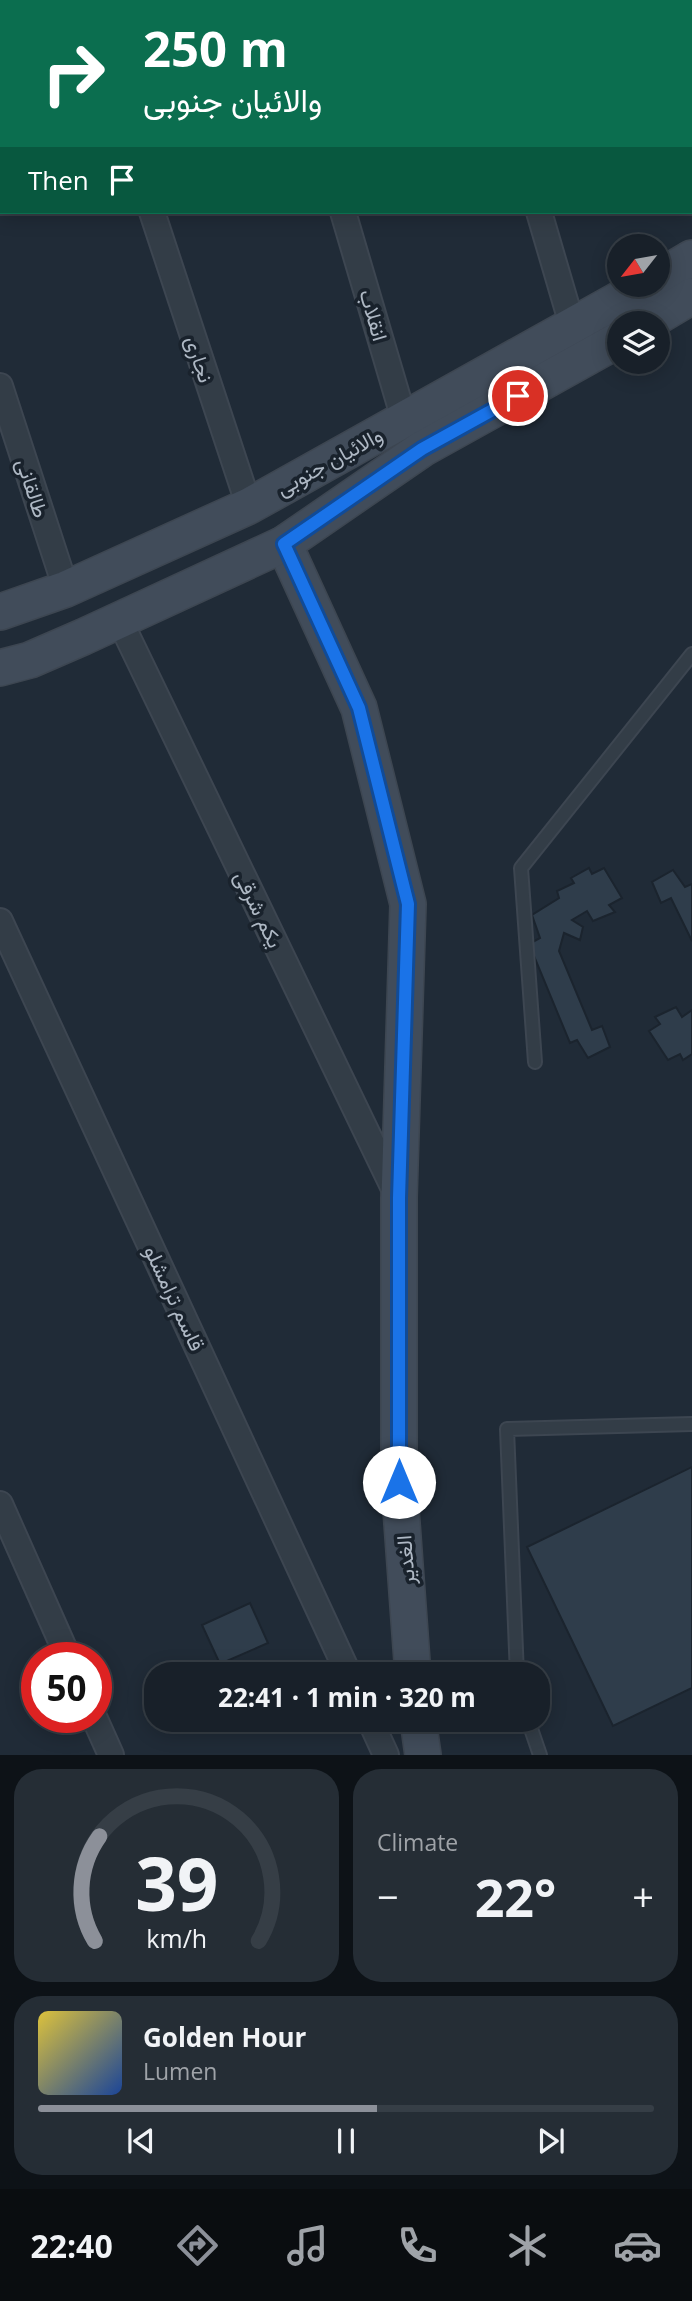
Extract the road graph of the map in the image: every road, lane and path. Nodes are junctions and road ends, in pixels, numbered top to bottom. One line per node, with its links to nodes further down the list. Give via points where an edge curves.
1 (153, 214): 13 (street, نجاری)
2 (344, 214): 12 (street, انقلاب)
3 (540, 214): 9 (street)
4 (692, 258): 5 (main road)
5 (670, 271)
6 (692, 296): 8 (main road)
7 (623, 298): 9 (main road, والائیان جنوبی)
8 (667, 311)
9 (573, 328): 12 (main road, والائیان جنوبی)
10 (607, 346): 14 (main road, والائیان جنوبی, via 422,449)
11 (0, 386): 15 (street, طالقانی)
12 (404, 419): 13 (main road, والائیان جنوبی)
13 (249, 506): 14 (main road, الغدیر); 15 (main road, والائیان جنوبی)
14 (274, 548): 17 (main road, والائیان جنوبی); 22 (main road, الغدیر, via 359,708 408,904)
15 (66, 589): 16 (main road, والائیان جنوبی)
16 (0, 612)
17 (119, 619): 19 (main road, والائیان جنوبی); 22 (street, یکم شرقی)
18 (692, 654): 21 (lane, via 522,868)
19 (0, 668)
20 (0, 921): 26 (street, قاسم ترامشلو)
21 (535, 1062)
22 (399, 1198): 27 (main road, الغدیر, via 399,1482)
23 (692, 1424): 28 (lane, via 507,1429)
24 (0, 1504): 25 (street)
25 (61, 1642)
26 (343, 1662)
27 (412, 1662)
28 (516, 1662)
29 (375, 1732): 34 (street)
30 (420, 1732): 35 (main road)
31 (532, 1732): 36 (lane)
32 (101, 1733): 33 (street)
33 (111, 1755)
34 (386, 1755)
35 (423, 1755)
36 (540, 1755)

